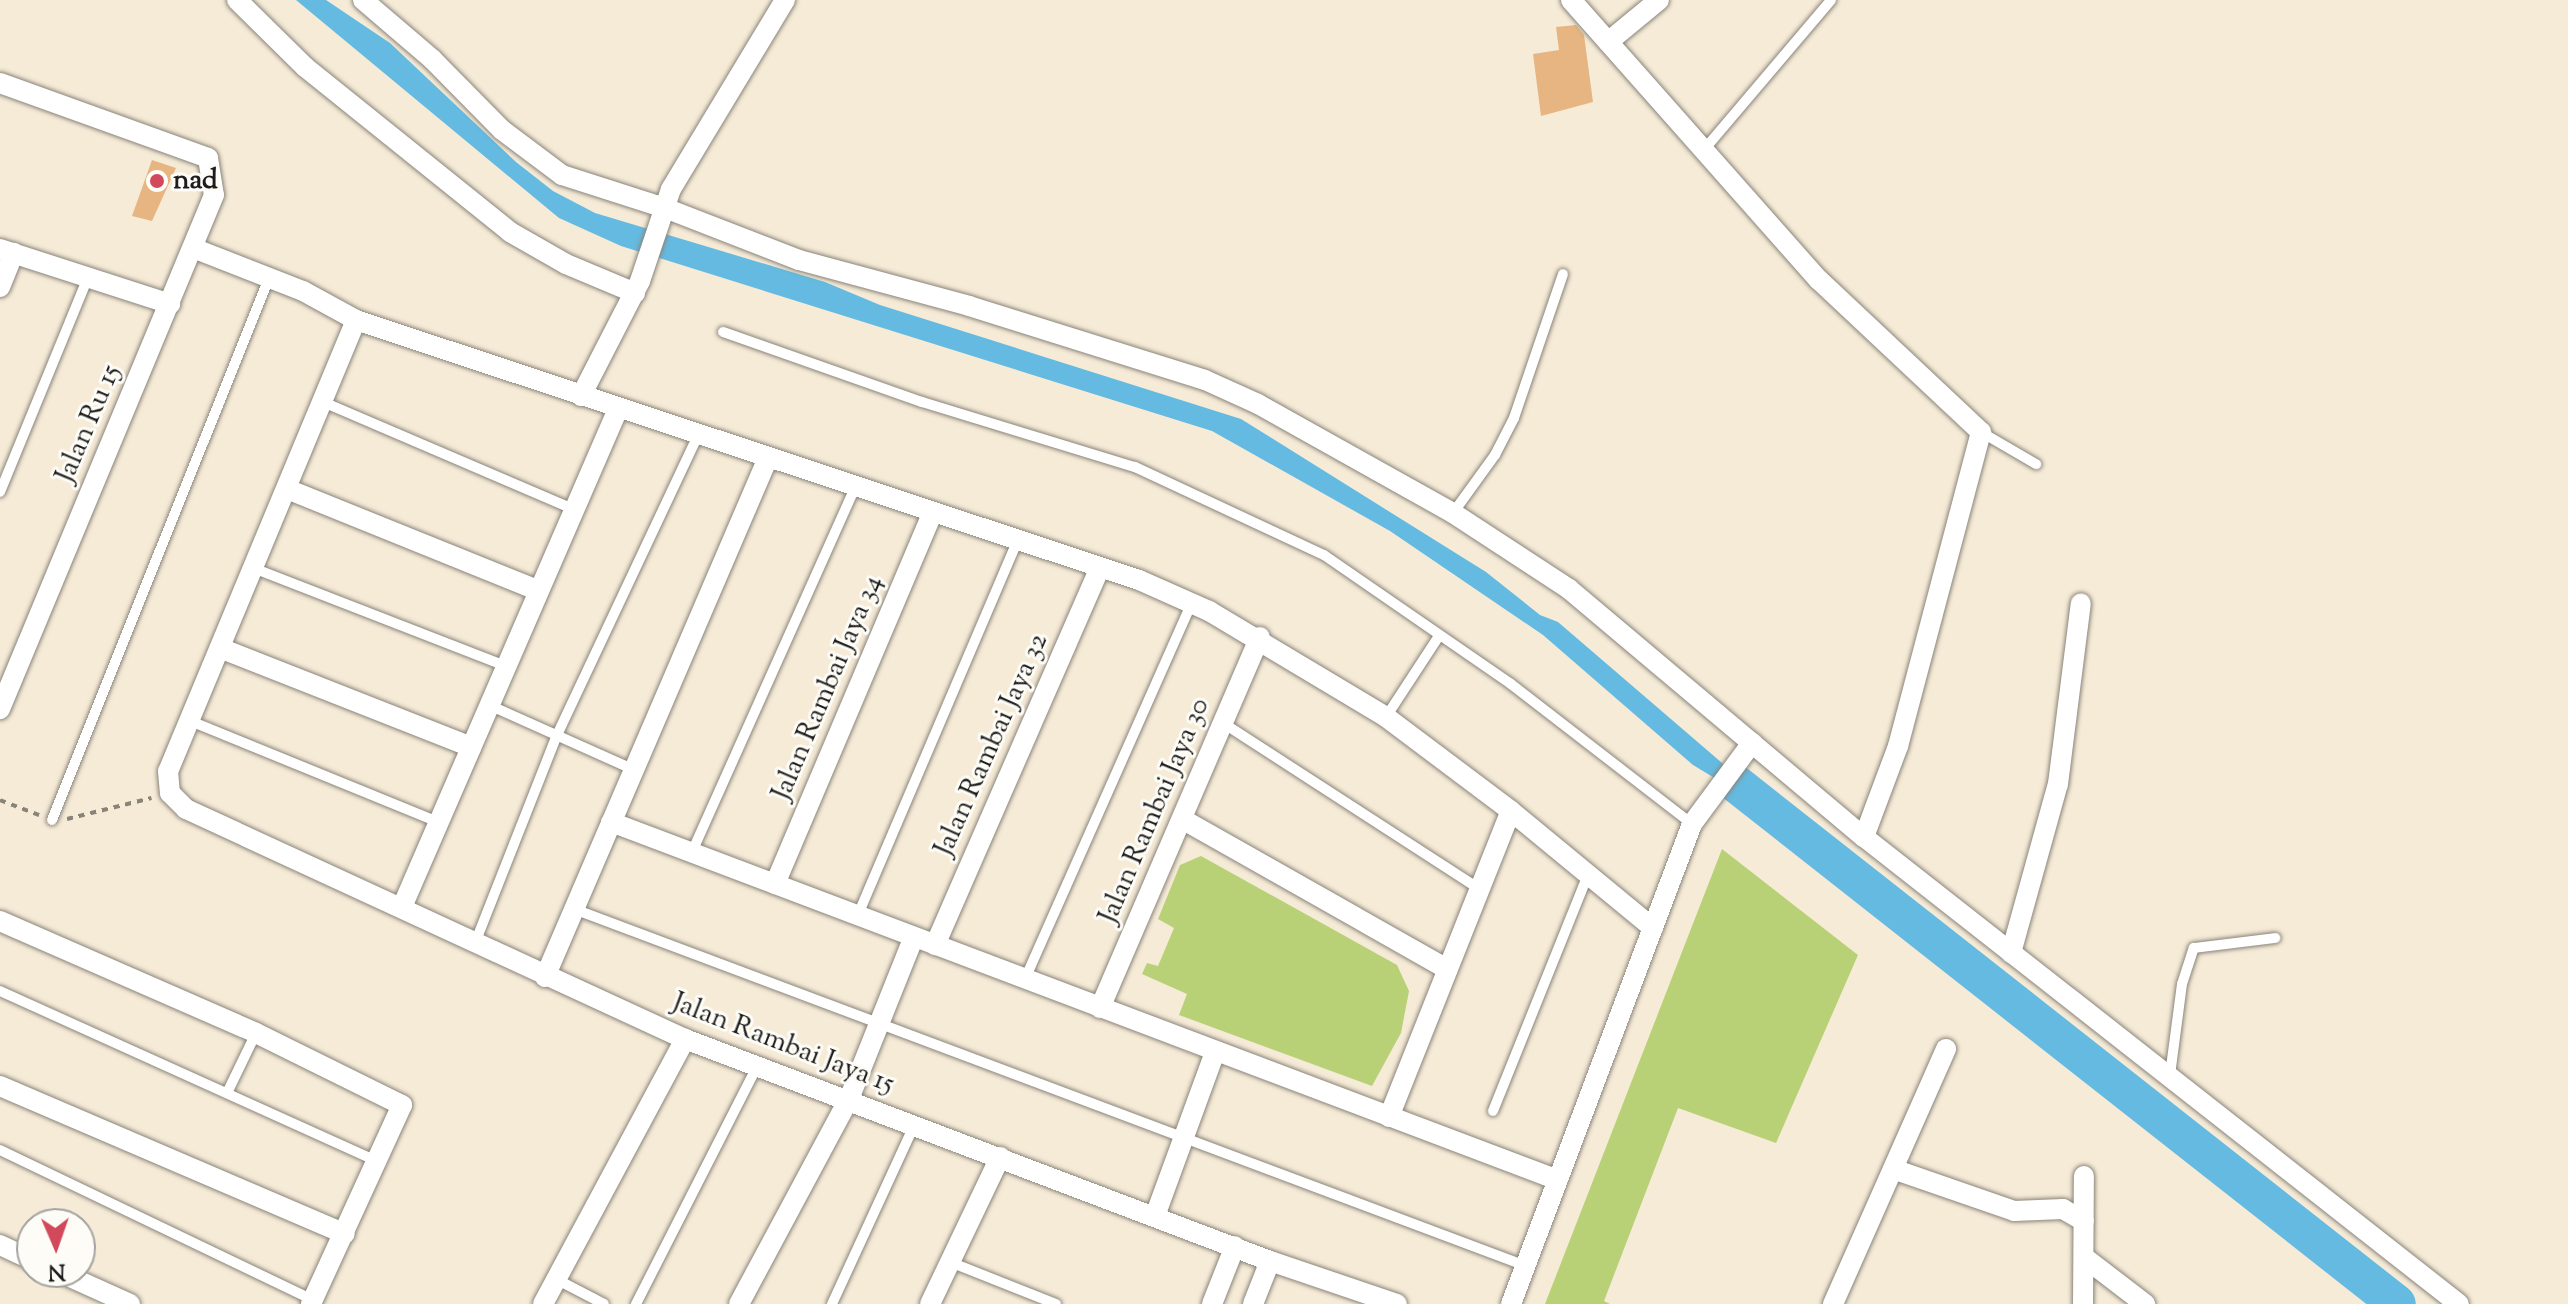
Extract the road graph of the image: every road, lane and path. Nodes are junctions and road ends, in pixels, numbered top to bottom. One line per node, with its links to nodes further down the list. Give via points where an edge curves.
1 (237, 0): 17 (street, via 305,67 510,232 566,264)
2 (363, 0): 10 (street, via 532,156)
3 (785, 0): 10 (street, via 671,189)
4 (1571, 0): 7 (street)
5 (1659, 0): 7 (street)
6 (1831, 0): 9 (lane)
7 (1608, 42): 9 (street)
8 (0, 83): 11 (street, Jalan Ru 15, via 208,158 214,195)
9 (1702, 151): 24 (street, via 1829,291)
10 (662, 217): 17 (street); 32 (street, via 1205,380)
11 (193, 248): 15 (street); 18 (street, Jalan Ru 15)
12 (7, 251): 14 (street); 16 (street)
13 (1563, 274): 32 (lane, via 1514,418 1495,455)
14 (88, 277): 18 (street); 30 (lane)
15 (269, 278): 19 (street); 57 (lane)
16 (0, 287)
17 (638, 287): 21 (street)
18 (170, 304): 45 (street, Jalan Ru 15)
19 (356, 320): 21 (street); 22 (street)
20 (723, 332): 40 (lane, via 922,402 1135,467 1324,555)
21 (581, 396): 23 (street)
22 (321, 401): 29 (street); 31 (lane)
23 (618, 409): 25 (street); 31 (street)
24 (1981, 432): 27 (lane); 61 (street, via 1898,746)
25 (698, 435): 26 (street); 49 (lane)
26 (767, 460): 28 (street); 52 (street)
27 (2036, 464)
28 (855, 488): 33 (street); 62 (lane)
29 (287, 489): 36 (street); 37 (street)
30 (0, 492)
31 (571, 508): 37 (street)
32 (1453, 513): 51 (street, via 1569,589)
33 (932, 515): 34 (street); 64 (street, Jalan Rambai Jaya 34)
34 (1018, 540): 35 (street); 68 (lane)
35 (1100, 567): 38 (street); 74 (street, Jalan Rambai Jaya 32)
36 (253, 568): 42 (street); 43 (lane)
37 (537, 590): 43 (street)
38 (1192, 603): 41 (street); 78 (lane)
39 (2081, 603): 75 (street, via 2058,784)
40 (1439, 636): 46 (lane); 60 (lane, via 1511,684)
41 (1260, 637): 46 (street); 48 (street, Jalan Rambai Jaya 30)
42 (220, 648): 47 (street); 50 (street)
43 (506, 666): 44 (street)
44 (489, 705): 49 (lane); 50 (street)
45 (0, 707)
46 (1386, 717): 55 (street)
47 (188, 720): 53 (street, via 168,771); 58 (lane)
48 (1223, 723): 56 (street, Jalan Rambai Jaya 30); 65 (lane)
49 (557, 735): 52 (lane); 73 (lane)
50 (471, 747): 58 (street)
51 (1747, 749): 60 (street); 61 (street)
52 (634, 770): 59 (street)
53 (170, 793): 57 (path); 66 (street, Jalan Rambai Jaya 15, via 186,809 249,840)
54 (0, 800): 57 (path)
55 (1511, 811): 63 (street); 65 (street)
56 (1182, 819): 76 (street); 80 (street, Jalan Rambai Jaya 30)
57 (52, 820)
58 (438, 822): 66 (street)
59 (611, 822): 62 (street); 67 (street)
60 (1692, 824): 70 (street)
61 (1864, 837): 75 (street)
62 (692, 852): 64 (street)
63 (1588, 875): 70 (street); 91 (lane)
64 (775, 884): 68 (street)
65 (1480, 889): 76 (street)
66 (402, 907): 73 (street, Jalan Rambai Jaya 15)
67 (574, 909): 77 (street); 81 (lane)
68 (857, 917): 72 (street)
69 (0, 921): 82 (street)
70 (1653, 928): 100 (street)
71 (2275, 938): 87 (lane, via 2194,948 2182,984)
72 (913, 939): 74 (street); 81 (street)
73 (475, 945): 77 (street, Jalan Rambai Jaya 15)
74 (935, 945): 78 (street)
75 (2011, 953): 87 (street)
76 (1447, 969): 92 (street)
77 (545, 977): 83 (street, Jalan Rambai Jaya 15)
78 (1025, 979): 80 (street)
79 (0, 991): 89 (lane)
80 (1100, 1008): 85 (street)
81 (881, 1022): 90 (street); 94 (lane)
82 (256, 1033): 89 (lane); 97 (street, via 402,1105)
83 (685, 1039): 86 (street, Jalan Rambai Jaya 15); 109 (street)
84 (1946, 1049): 98 (street)
85 (1215, 1052): 92 (street); 94 (street)
86 (758, 1065): 90 (street, Jalan Rambai Jaya 15); 115 (lane)
87 (2170, 1075): 127 (street)
88 (0, 1086): 103 (street)
89 (228, 1091): 97 (lane)
90 (849, 1099): 93 (street, Jalan Rambai Jaya 15); 116 (street)
91 (1493, 1111)
92 (1389, 1117): 100 (street)
93 (915, 1124): 96 (street, Jalan Rambai Jaya 15); 117 (lane)
94 (1182, 1135): 101 (street); 108 (lane)
95 (0, 1150): 111 (lane)
96 (1000, 1157): 101 (street, Jalan Rambai Jaya 15); 107 (street)
97 (380, 1163): 103 (street)
98 (1893, 1169): 102 (street, via 2014,1211 2063,1209); 124 (street)
99 (2084, 1176): 102 (street)
100 (1558, 1180): 108 (street)
101 (1155, 1216): 104 (street, Jalan Rambai Jaya 15)
102 (2084, 1221): 105 (street)
103 (345, 1234): 111 (street)
104 (1235, 1246): 106 (street, Jalan Rambai Jaya 15); 120 (street)
105 (2085, 1258): 125 (street); 126 (street)
106 (1270, 1261): 121 (street); 122 (street, Jalan Rambai Jaya 15)
107 (950, 1262): 118 (street); 119 (lane)
108 (1526, 1266): 123 (street)
109 (556, 1278): 113 (street); 114 (lane)
110 (94, 1288): 112 (street)
111 (312, 1302)
112 (130, 1304)
113 (543, 1304)
114 (604, 1304)
115 (636, 1304)
116 (739, 1304)
117 (832, 1304)
118 (930, 1304)
119 (1056, 1304)
120 (1212, 1304)
121 (1253, 1304)
122 (1397, 1304)
123 (1511, 1304)
124 (1833, 1304)
125 (2083, 1304)
126 (2145, 1304)
127 (2459, 1304)

